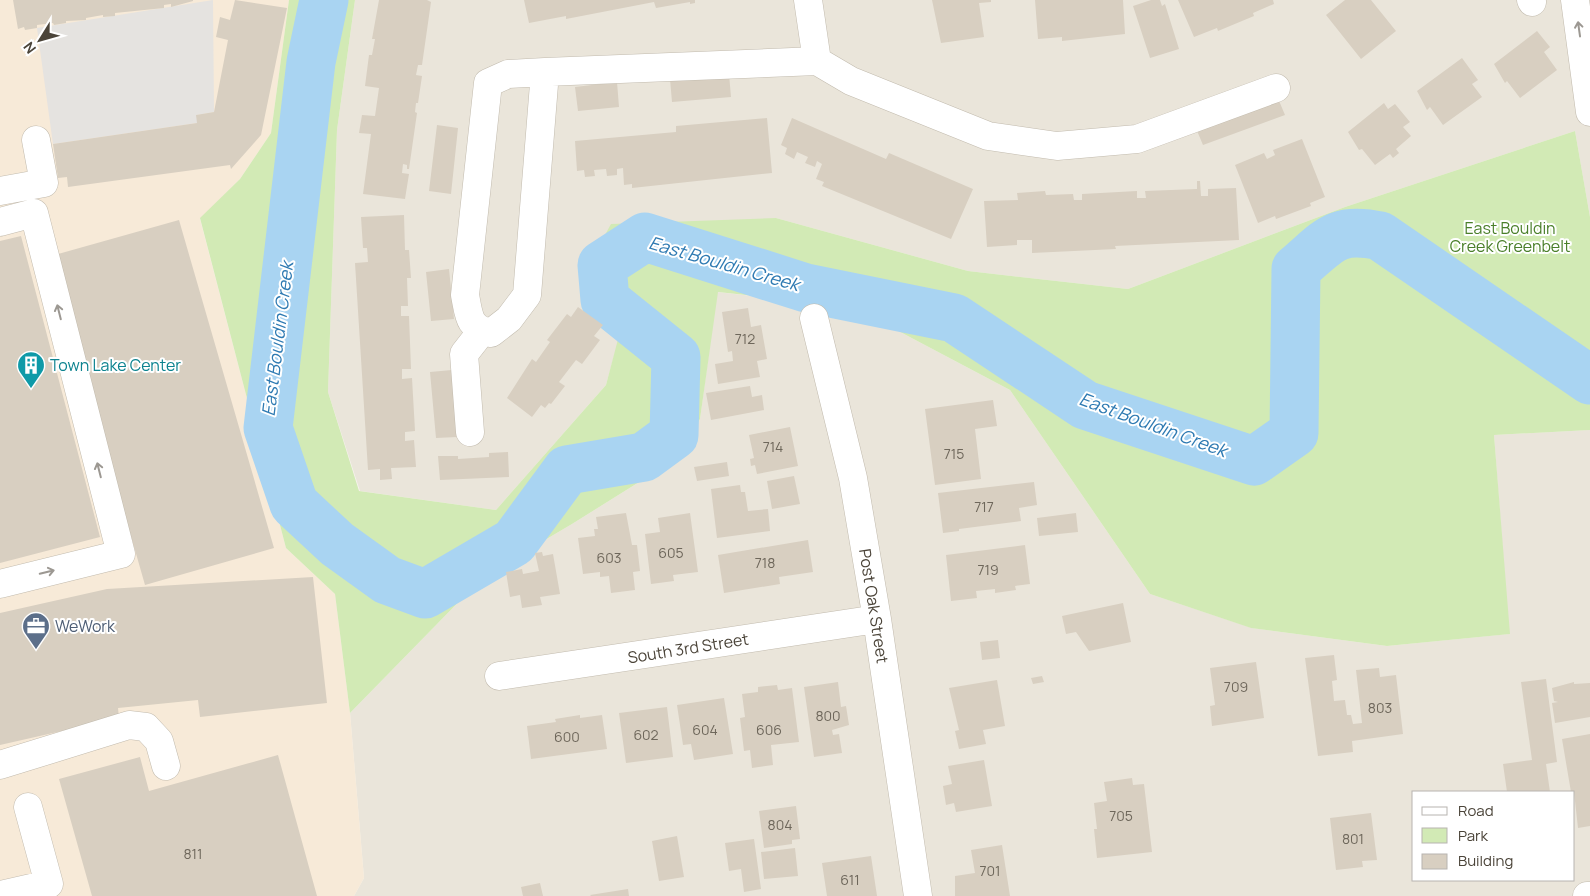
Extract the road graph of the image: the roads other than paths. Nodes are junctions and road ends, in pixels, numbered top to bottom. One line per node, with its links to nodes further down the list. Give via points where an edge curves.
1 (808, 0): 3 (street)
2 (1575, 0): 6 (street, one-way to 2)
3 (817, 61): 4 (street); 5 (street, via 851,81 988,136 1057,146 1137,139)
4 (546, 72): 11 (street, via 527,295 509,319 491,333); 11 (street, via 508,74 488,83 465,295 470,320)
5 (1276, 88)
6 (1590, 112)
7 (36, 140): 8 (street, via 44,182)
8 (0, 191)
9 (0, 222): 13 (street, one-way to 9, via 121,554 34,213)
10 (814, 318): 14 (street, Post Oak Street, via 853,478)
11 (482, 331): 12 (street, via 464,354)
12 (470, 432)
13 (0, 584)
14 (877, 619): 15 (street, South 3rd Street); 20 (street, Post Oak Street)
15 (499, 676)
16 (0, 765): 17 (street, via 129,725 146,727 159,741)
17 (166, 766)
18 (28, 807): 19 (street, via 49,884)
19 (0, 894)
20 (918, 896)

